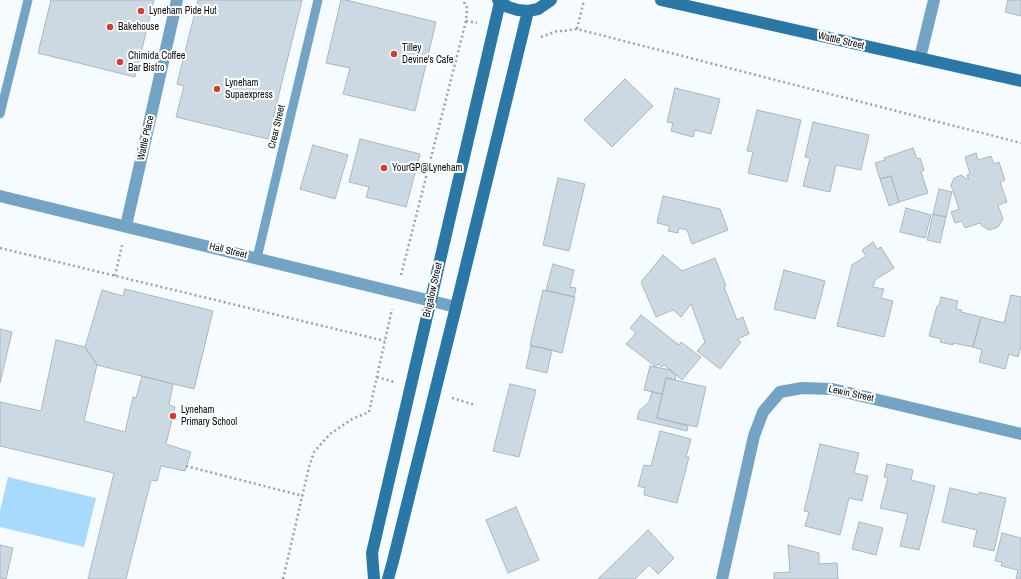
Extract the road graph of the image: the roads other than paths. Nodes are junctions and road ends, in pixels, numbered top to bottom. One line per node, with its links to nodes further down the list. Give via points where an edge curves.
1 (28, 0): 11 (lane)
2 (177, 0): 13 (street, Wattle Place)
3 (318, 0): 14 (lane, Crear Street)
4 (551, 0): 8 (street, via 538,9)
5 (661, 0): 9 (street, Wattle Street)
6 (934, 0): 9 (street)
7 (499, 1): 8 (street, via 513,9); 15 (street, Brigalow Street)
8 (528, 11): 16 (street)
9 (920, 58): 10 (street, Wattle Street)
10 (1021, 82)
11 (0, 114)
12 (0, 196): 13 (street, Hall Street)
13 (126, 226): 14 (street, Hall Street)
14 (257, 258): 15 (street, Hall Street)
15 (430, 300): 16 (street, Hall Street); 18 (street, Brigalow Street, via 372,553)
16 (456, 307): 19 (street)
17 (1021, 434): 20 (street, Lewin Street, via 832,389 802,388 780,392 763,412 754,436)
18 (374, 579)
19 (388, 579)
20 (722, 579)

